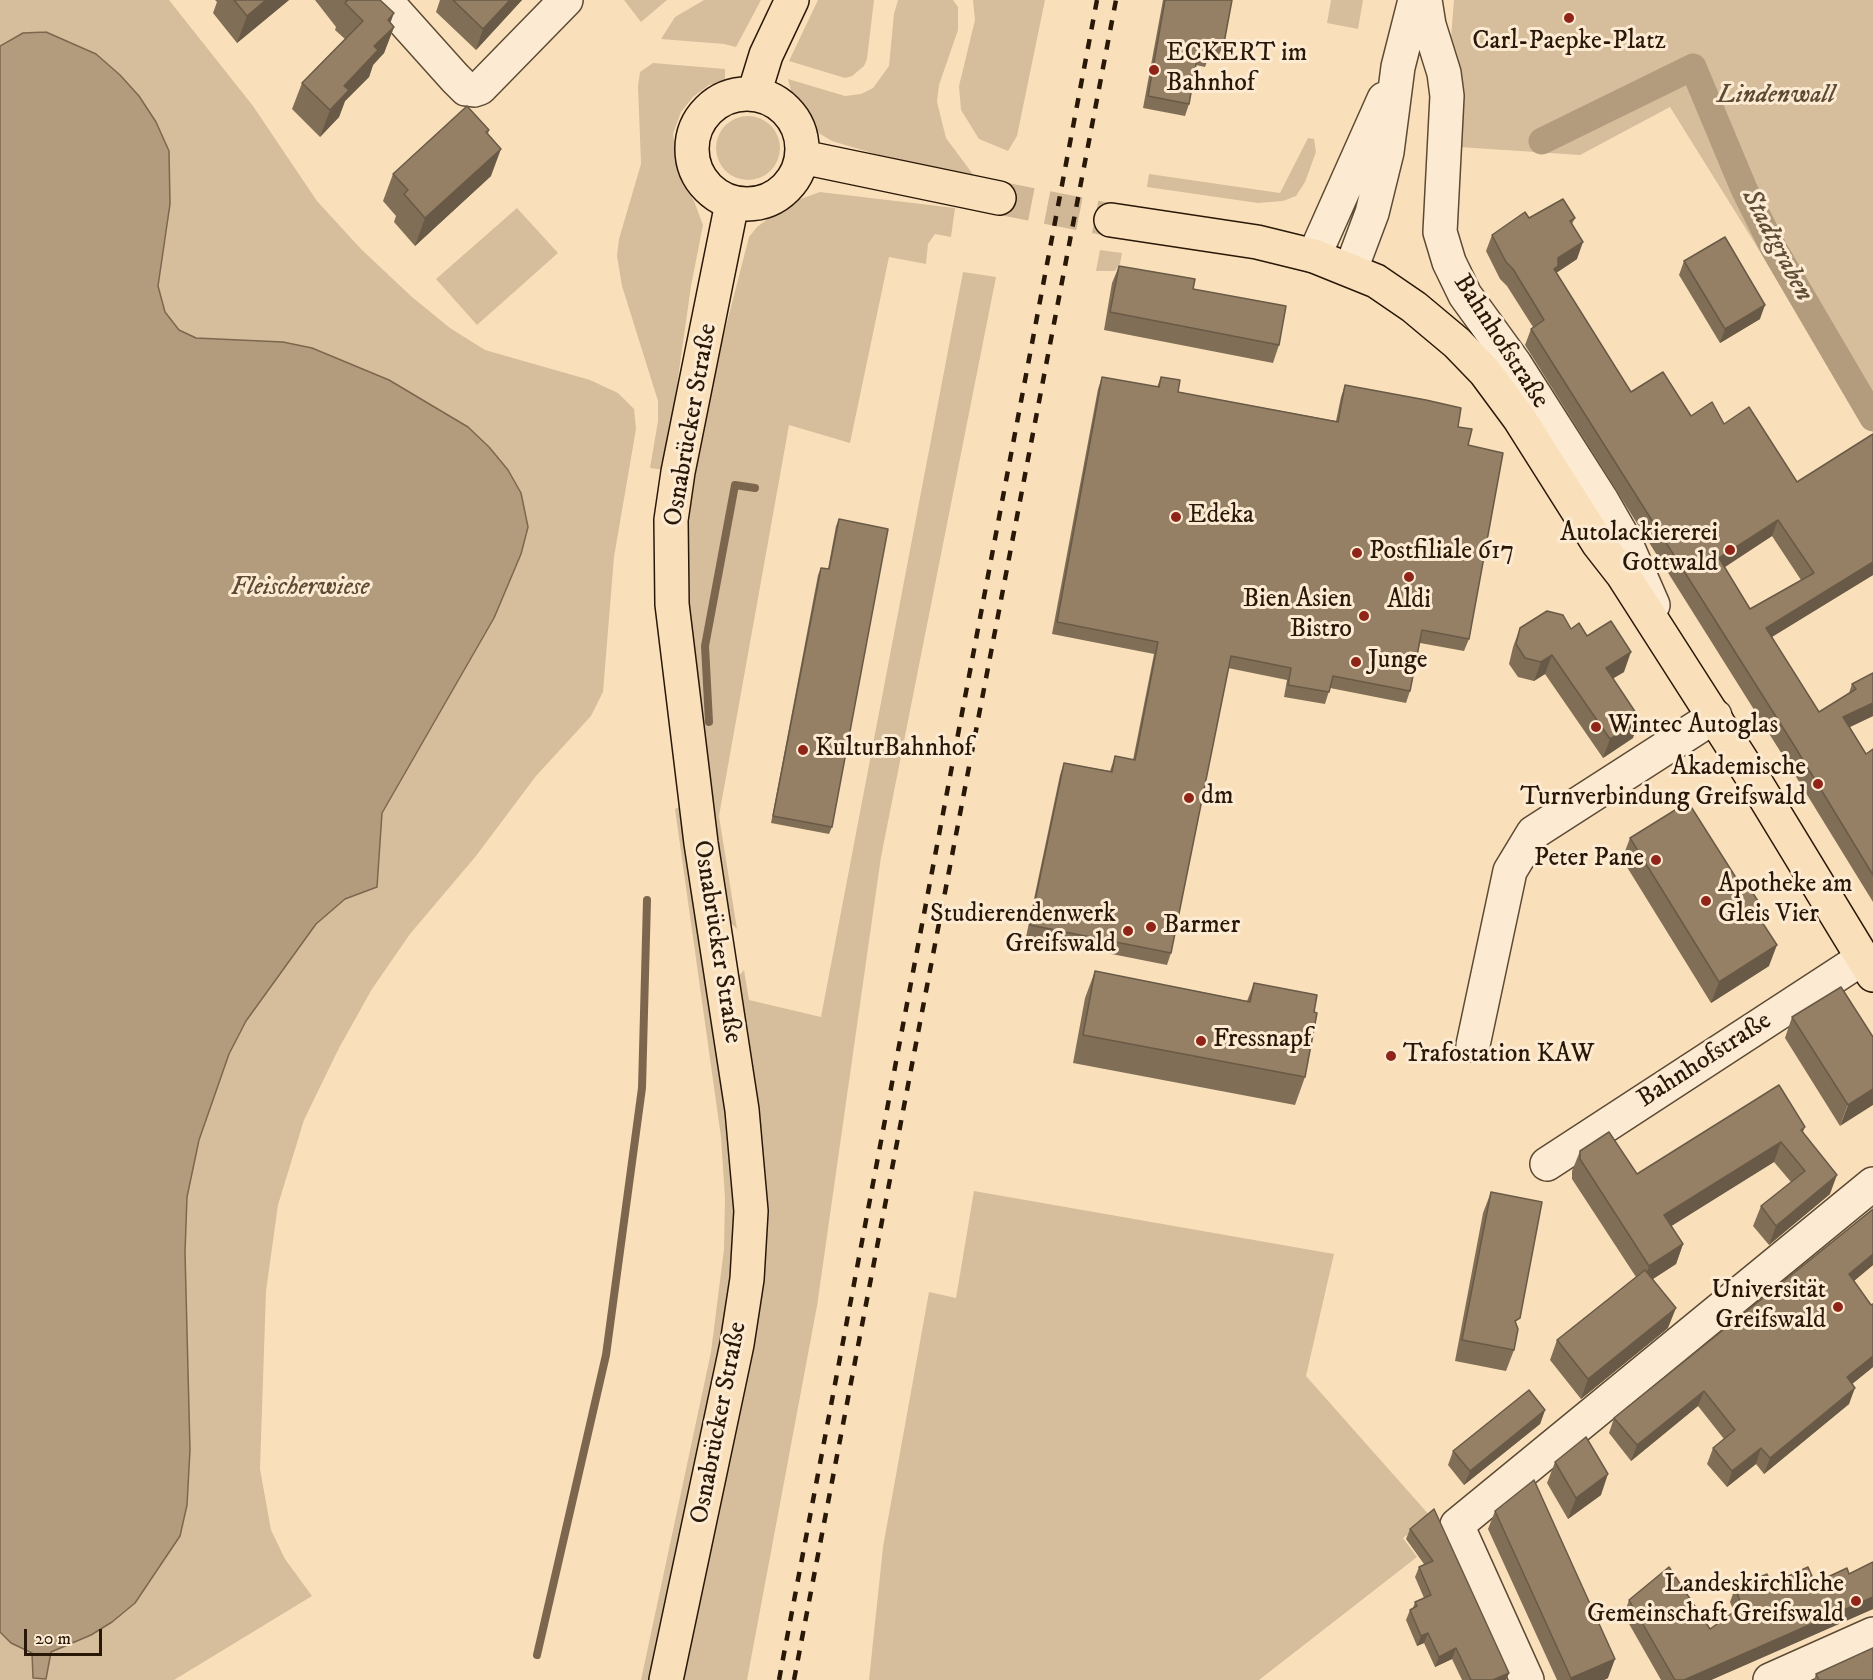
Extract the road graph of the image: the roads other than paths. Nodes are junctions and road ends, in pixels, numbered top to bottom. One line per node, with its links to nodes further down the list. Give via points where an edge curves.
1 (385, 0): 2 (street, via 455,78 466,89 474,90)
2 (566, 0)
3 (792, 0): 7 (main road, via 766,55)
4 (1415, 0): 6 (street)
5 (1425, 0): 14 (street, Bahnhofstraße, via 1447,96 1440,232 1449,262 1465,295 1515,364 1625,541)
6 (1398, 67): 12 (street); 13 (street, via 1387,153 1372,213)
7 (754, 93): 8 (main road, via 774,100 787,111 797,125); 10 (main road, via 721,99 706,111 691,145 693,164 702,181)
8 (802, 157): 9 (main road); 10 (main road, via 784,190 759,202)
9 (999, 198)
10 (732, 203): 21 (main road, Osnabrücker Straße, via 678,472 671,520 672,604 701,843 742,1110 751,1211 747,1279 737,1344)
11 (1111, 220): 12 (main road, Bahnhofstraße, via 1257,242)
12 (1314, 256): 13 (main road, Bahnhofstraße)
13 (1351, 269): 14 (main road, Bahnhofstraße, via 1414,307 1485,372)
14 (1676, 656): 15 (main road, Bahnhofstraße)
15 (1715, 716): 16 (main road, Bahnhofstraße); 17 (street, via 1533,833 1510,871)
16 (1868, 967): 18 (street, Bahnhofstraße)
17 (1473, 1045)
18 (1547, 1164)
19 (1873, 1184): 22 (street, via 1457,1526)
20 (1873, 1635): 23 (street)
21 (666, 1680)
22 (1527, 1680)
23 (1770, 1680)

